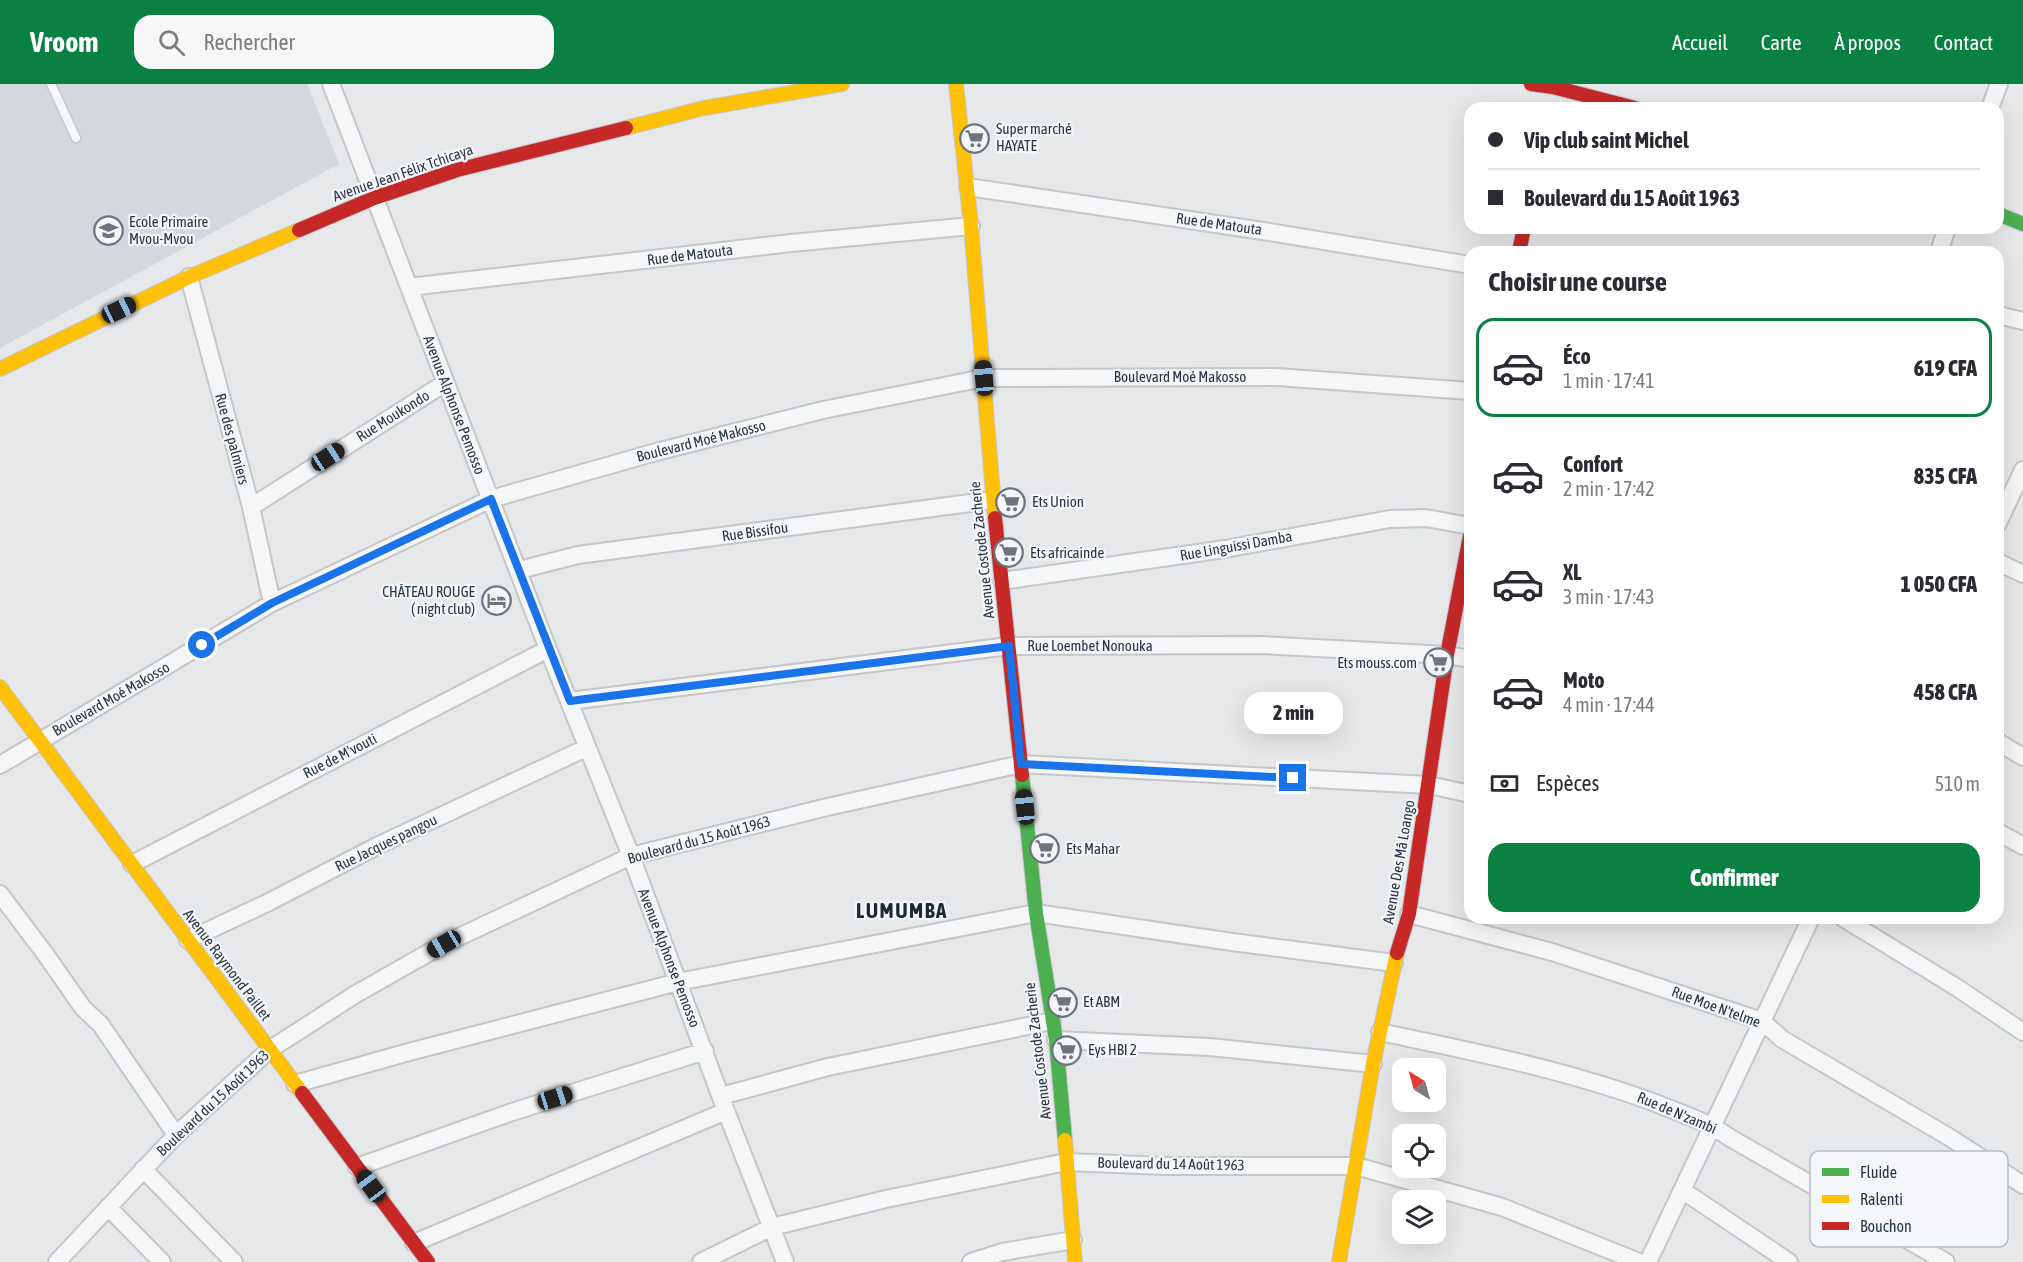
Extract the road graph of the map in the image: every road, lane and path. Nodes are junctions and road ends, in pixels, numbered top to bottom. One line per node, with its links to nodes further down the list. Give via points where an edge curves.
1 (51, 84): 10 (lane)
2 (331, 84): 12 (street, Avenue Alphonse Pemosso)
3 (842, 84): 12 (street, Avenue Jean Félix Tchicaya, via 704,108 457,170)
4 (956, 84): 11 (street, Avenue Costode Zacherie)
5 (1531, 84): 7 (street)
6 (1999, 84): 9 (street)
7 (1552, 90): 8 (street)
8 (1607, 102)
9 (1992, 102)
10 (76, 138)
11 (968, 187): 15 (street, Avenue Costode Zacherie); 16 (street, Rue de Matouta)
12 (374, 198): 17 (street, Avenue Jean Félix Tchicaya); 18 (street, Avenue Alphonse Pemosso)
13 (2004, 216): 14 (street)
14 (2023, 224)
15 (971, 226): 18 (street, Rue de Matouta); 22 (street, Avenue Costode Zacherie)
16 (1464, 264)
17 (189, 277): 21 (street, Avenue Jean Félix Tchicaya); 28 (street, Rue des palmiers)
18 (409, 288): 23 (street, Avenue Alphonse Pemosso)
19 (2004, 316): 20 (street)
20 (2023, 321)
21 (0, 369)
22 (984, 378): 24 (street, Boulevard Moé Makosso, via 1277,377); 26 (street, Boulevard Moé Makosso, via 812,413); 27 (street, Avenue Costode Zacherie)
23 (445, 382): 26 (street, Avenue Alphonse Pemosso); 28 (street, Rue Moukondo)
24 (1464, 391)
25 (2023, 471): 29 (street)
26 (491, 499): 33 (street, Avenue Alphonse Pemosso); 36 (street, Boulevard Moé Makosso)
27 (993, 500): 33 (street, Rue Bissifou, via 578,555); 35 (street, Avenue Costode Zacherie)
28 (251, 507): 36 (street, Rue des palmiers)
29 (2004, 511)
30 (1464, 525): 35 (street, Rue Linguissi Damba, via 1426,518 1390,519 1225,549)
31 (2004, 565): 34 (street)
32 (1464, 567): 39 (street, Avenue Des Mâ Loango)
33 (519, 570): 38 (street, Avenue Alphonse Pemosso)
34 (2023, 574)
35 (1002, 581): 37 (street, Avenue Costode Zacherie)
36 (272, 603): 43 (street, Boulevard Moé Makosso)
37 (1009, 646): 39 (street, Rue Loembet Nonouka, via 1262,645); 42 (street, Rue Loembet Nonouka); 47 (street, Avenue Costode Zacherie)
38 (548, 649): 42 (street, Avenue Alphonse Pemosso); 54 (street, Rue de M'vouti)
39 (1447, 656): 40 (street, Rue Loembet Nonouka); 49 (street, Avenue Des Mâ Loango)
40 (1464, 658)
41 (0, 687): 43 (street, Avenue Raymond Paillet)
42 (570, 701): 45 (street, Avenue Alphonse Pemosso)
43 (39, 740): 48 (street, Boulevard Moé Makosso); 54 (street, Avenue Raymond Paillet)
44 (2004, 746): 46 (street)
45 (586, 748): 53 (street, Avenue Alphonse Pemosso); 60 (street, Rue Jacques pangou)
46 (2023, 757)
47 (1021, 764): 49 (street, Boulevard du 15 Août 1963); 53 (street, Boulevard du 15 Août 1963); 56 (street, Avenue Costode Zacherie)
48 (0, 765)
49 (1429, 785): 50 (street, Boulevard du 15 Août 1963); 57 (street, Avenue Des Mâ Loango)
50 (1464, 793)
51 (2004, 835): 52 (street)
52 (2023, 846)
53 (631, 856): 62 (street, Avenue Alphonse Pemosso); 68 (street, Boulevard du 15 Août 1963, via 444,944)
54 (132, 864): 60 (street, Avenue Raymond Paillet)
55 (0, 894): 74 (street, via 83,1008 101,1025)
56 (1036, 913): 61 (street); 62 (street); 63 (street, Avenue Costode Zacherie)
57 (1409, 914): 61 (street, Avenue Des Mâ Loango); 64 (street, Rue Moe N'telme, via 1552,952)
58 (1808, 924): 64 (street)
59 (1853, 924): 66 (street)
60 (188, 940): 68 (street, Avenue Raymond Paillet)
61 (1394, 963): 65 (street, Avenue Des Mâ Loango)
62 (678, 982): 69 (street, Avenue Alphonse Pemosso); 71 (street)
63 (1052, 1021): 67 (street, Avenue Costode Zacherie); 72 (street, via 828,1067)
64 (1762, 1021): 73 (street); 75 (street, Rue Moe N'telme, via 1782,1039)
65 (1380, 1032): 70 (street, Avenue Des Mâ Loango); 73 (street, Rue de N'zambi, via 1547,1068 1622,1090)
66 (2023, 1032)
67 (1056, 1040): 70 (street, via 1210,1047); 76 (street, Avenue Costode Zacherie)
68 (269, 1050): 71 (street, Avenue Raymond Paillet); 74 (street, Boulevard du 15 Août 1963)
69 (705, 1051): 72 (street, Avenue Alphonse Pemosso); 78 (street, via 512,1112)
70 (1373, 1064): 77 (street, Avenue Des Mâ Loango)
71 (295, 1084): 78 (street, Avenue Raymond Paillet)
72 (724, 1103): 85 (street, Avenue Alphonse Pemosso); 87 (street)
73 (1712, 1125): 81 (street, Rue de N'zambi); 83 (street)
74 (176, 1135): 79 (street, Boulevard du 15 Août 1963)
75 (1971, 1151)
76 (1066, 1162): 77 (street, Boulevard du 14 Août 1963); 85 (street, Boulevard du 14 Août 1963); 86 (street, Avenue Costode Zacherie)
77 (1356, 1166): 97 (street, Avenue Des Mâ Loango); 98 (street, Boulevard du 14 Août 1963, via 1502,1207)
78 (357, 1167): 87 (street, Avenue Raymond Paillet)
79 (143, 1169): 84 (street, Boulevard du 15 Août 1963); 91 (street)
80 (2008, 1175): 82 (street, Rue Moe N'telme)
81 (1810, 1184)
82 (2023, 1185)
83 (1682, 1190): 99 (street); 100 (street)
84 (108, 1207): 89 (street, Boulevard du 15 Août 1963); 90 (street)
85 (772, 1227): 93 (street, Boulevard du 14 Août 1963); 94 (street, Avenue Alphonse Pemosso)
86 (1073, 1240): 95 (street, via 1002,1252); 96 (street, Avenue Costode Zacherie)
87 (414, 1243): 92 (street, Avenue Raymond Paillet)
88 (1920, 1247): 101 (street, Rue de N'zambi)
89 (57, 1262)
90 (162, 1262)
91 (234, 1262)
92 (428, 1262)
93 (701, 1262)
94 (785, 1262)
95 (971, 1262)
96 (1075, 1262)
97 (1339, 1262)
98 (1639, 1262)
99 (1648, 1262)
100 (1790, 1262)
101 (1946, 1262)

